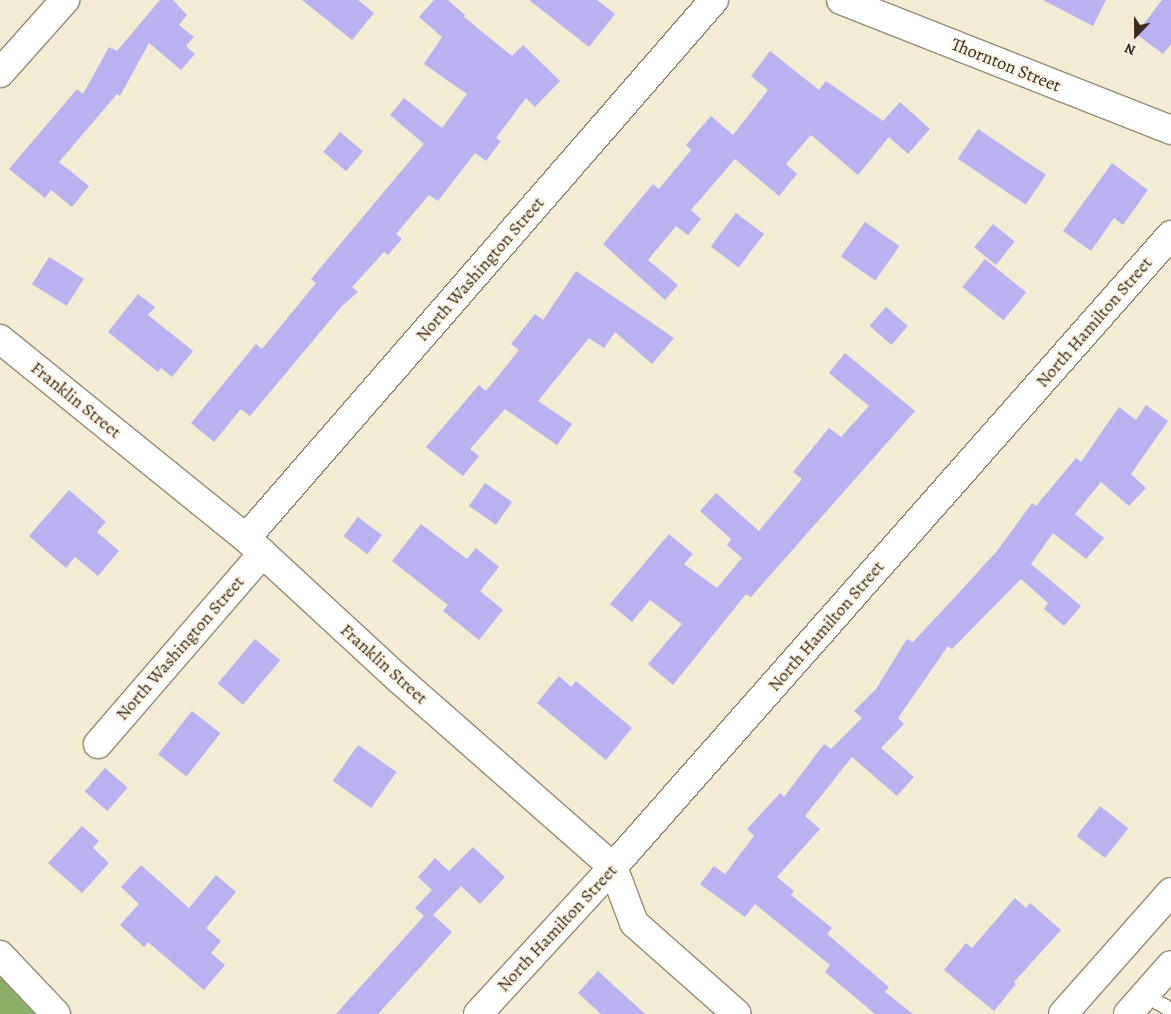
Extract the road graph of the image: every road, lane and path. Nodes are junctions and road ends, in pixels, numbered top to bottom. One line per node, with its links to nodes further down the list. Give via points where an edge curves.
1 (65, 0): 4 (street)
2 (714, 0): 8 (street, North Washington Street)
3 (841, 0): 5 (street, Thornton Street)
4 (0, 73)
5 (1171, 130)
6 (1171, 235): 10 (street, North Hamilton Street)
7 (0, 339): 8 (street, Franklin Street)
8 (254, 545): 9 (street, North Washington Street); 10 (street, Franklin Street, via 400,680)
9 (98, 744)
10 (613, 867): 17 (street, North Hamilton Street); 18 (street, Franklin Street, via 634,923)
11 (1171, 892): 19 (street)
12 (0, 955): 16 (street)
13 (1171, 965): 14 (street)
14 (1136, 1004): 15 (lane)
15 (1171, 1010)
16 (56, 1014)
17 (478, 1014)
18 (737, 1014)
19 (1063, 1014)

